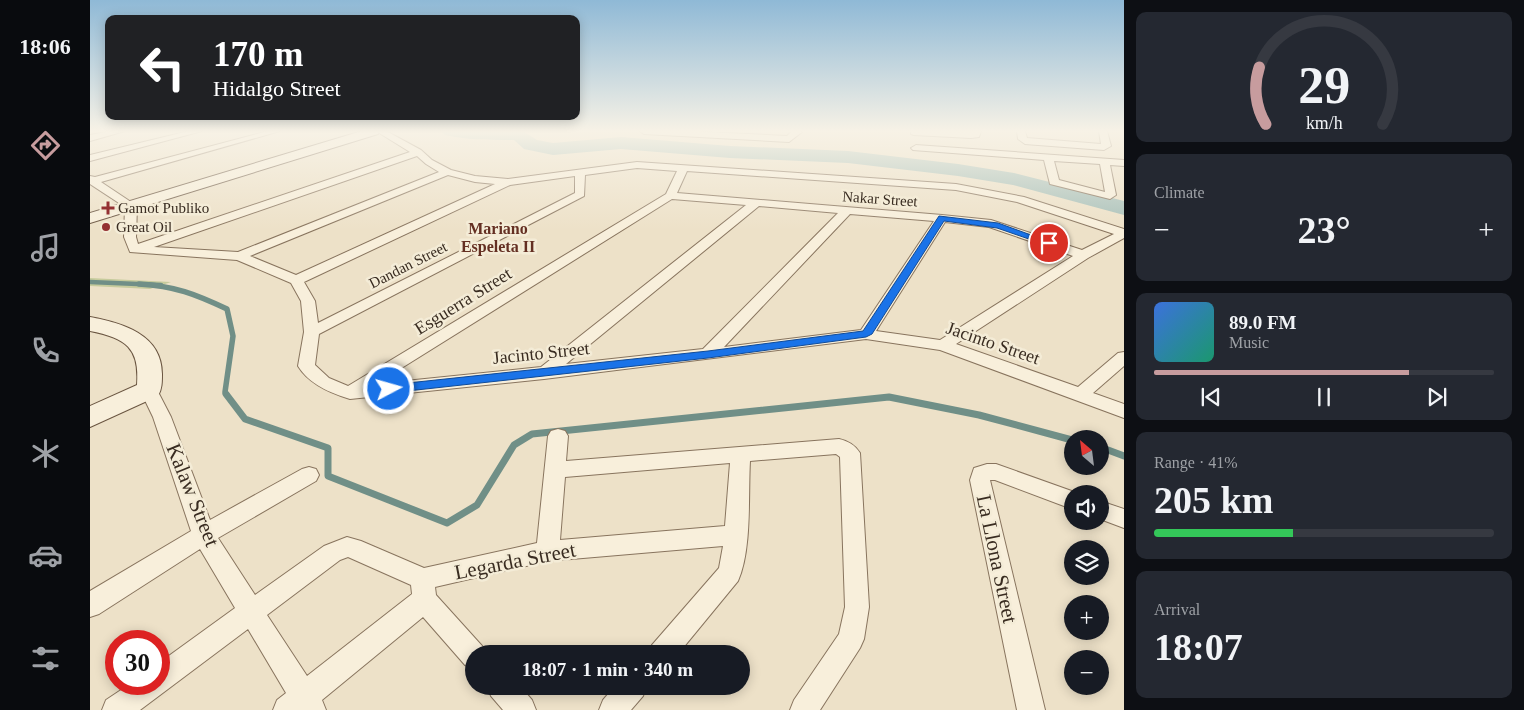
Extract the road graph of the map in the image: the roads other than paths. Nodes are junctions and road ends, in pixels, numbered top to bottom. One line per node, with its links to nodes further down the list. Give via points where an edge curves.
1 (152, 164): 10 (street)
2 (267, 164): 14 (main road)
3 (382, 164): 19 (street)
4 (433, 164): 8 (street)
5 (1050, 164): 6 (street, via 1054,182 1110,196)
6 (1105, 164)
7 (684, 167): 9 (street, via 637,165); 12 (street); 18 (street, via 986,191)
8 (447, 172): 11 (street); 21 (street)
9 (580, 174): 11 (street); 24 (street, Dandan Street, via 580,194)
10 (92, 180): 14 (street)
11 (508, 182): 22 (street)
12 (670, 196): 13 (street, Nakar Street); 31 (street, Esguerra Street)
13 (755, 204): 15 (street, Nakar Street); 29 (street)
14 (131, 206): 16 (main road); 19 (street, via 130,237)
15 (846, 211): 17 (street, Nakar Street); 27 (street)
16 (90, 218)
17 (942, 218): 20 (street, Nakar Street, via 998,226); 25 (street)
18 (1124, 233): 20 (street)
19 (134, 249): 21 (street)
20 (1083, 255): 26 (street)
21 (239, 256): 22 (street)
22 (296, 280): 24 (street, Jacinto Street, via 308,301)
23 (90, 324): 30 (main road, Kalaw Street, via 106,326 137,341 149,362)
24 (312, 332): 31 (street, Jacinto Street, via 306,366 323,382)
25 (866, 334): 26 (street, Jacinto Street); 27 (street, Jacinto Street)
26 (944, 345): 32 (street, Jacinto Street)
27 (708, 354): 29 (street, Jacinto Street)
28 (1124, 357): 32 (street)
29 (544, 373): 31 (street, Jacinto Street)
30 (149, 390): 34 (main road); 42 (street, Kalaw Street, via 162,417)
31 (350, 393)
32 (1080, 395): 33 (street, Jacinto Street)
33 (1124, 411)
34 (90, 416)
35 (558, 436): 37 (street)
36 (740, 454): 37 (street); 43 (street); 58 (street, via 839,446 850,453 856,622 851,639)
37 (555, 470): 44 (street)
38 (309, 475): 42 (street)
39 (1064, 497): 59 (street, La Llona Street, via 996,472 981,474)
40 (1109, 513): 41 (street)
41 (1124, 519)
42 (204, 535): 46 (street); 47 (street, Kalaw Street)
43 (736, 535): 44 (street, Legarda Street); 49 (street, via 730,573)
44 (548, 551): 45 (street, Legarda Street)
45 (424, 590): 47 (street, via 348,547 332,553); 48 (street); 54 (street)
46 (90, 606)
47 (253, 612): 50 (street); 54 (street, Kalaw Street)
48 (466, 645)
49 (669, 645)
50 (170, 671)
51 (137, 695): 55 (street)
52 (509, 695): 56 (street)
53 (626, 695): 57 (street)
54 (301, 705)
55 (116, 710)
56 (522, 710)
57 (613, 710)
58 (804, 710)
59 (1031, 710)

